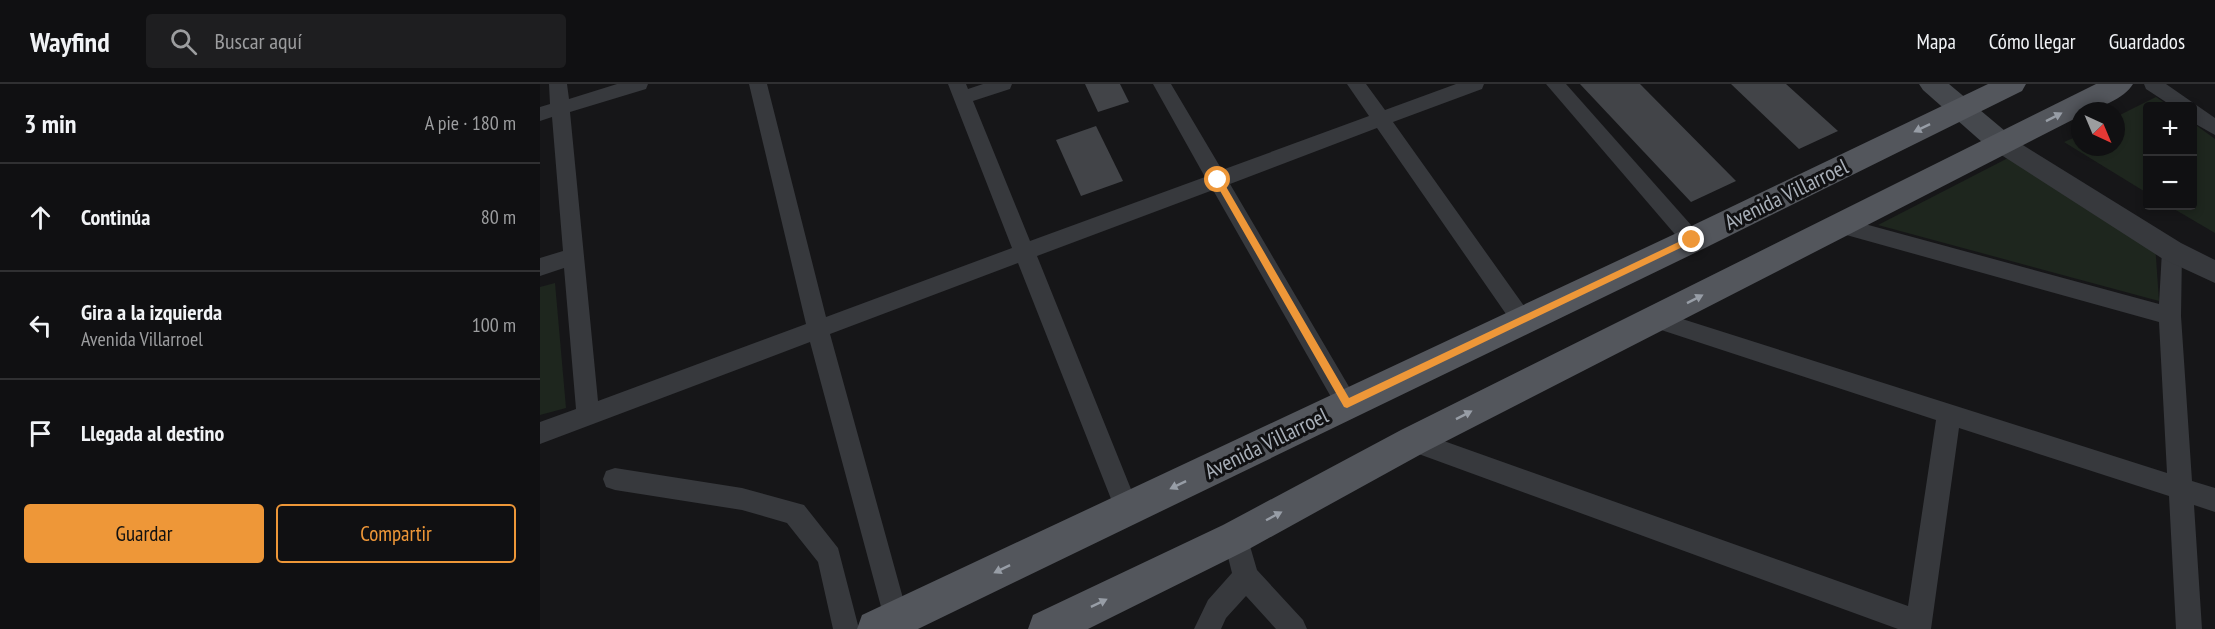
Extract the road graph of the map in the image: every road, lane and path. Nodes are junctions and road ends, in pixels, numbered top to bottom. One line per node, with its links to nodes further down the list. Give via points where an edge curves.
1 (558, 84): 15 (street)
2 (639, 84): 15 (street)
3 (758, 84): 33 (street)
4 (1003, 84): 13 (street)
5 (1162, 84): 22 (street)
6 (1356, 84): 19 (street)
7 (1475, 84): 19 (street)
8 (1555, 84): 24 (street)
9 (1932, 84): 16 (main road)
10 (2012, 84): 16 (main road, Avenida Villarroel)
11 (2119, 84): 21 (main road, one-way to 11)
12 (2153, 84): 14 (street)
13 (960, 91): 26 (street)
14 (2179, 102)
15 (561, 108): 17 (street); 27 (street)
16 (1961, 110): 21 (main road); 24 (main road, Avenida Villarroel, one-way to 24)
17 (540, 114)
18 (2197, 115): 20 (street)
19 (1381, 119): 22 (street); 32 (street)
20 (2215, 128)
21 (2001, 143): 23 (main road); 25 (street)
22 (1218, 180): 26 (street); 34 (street)
23 (1839, 225): 30 (street); 31 (main road, one-way to 23)
24 (1692, 240): 32 (main road, Avenida Villarroel)
25 (2172, 251): 29 (street); 30 (street)
26 (1024, 252): 33 (street); 42 (street)
27 (574, 256): 28 (street); 36 (street)
28 (540, 267)
29 (2215, 272)
30 (2170, 316): 40 (street)
31 (1654, 319): 35 (street); 38 (main road, one-way to 31)
32 (1523, 320): 34 (main road, Avenida Villarroel)
33 (818, 329): 36 (street); 45 (street)
34 (1347, 404): 42 (main road, Avenida Villarroel, one-way to 42)
35 (1949, 413): 40 (street); 46 (street)
36 (588, 415): 37 (street)
37 (540, 433)
38 (1413, 441): 43 (main road, one-way to 38); 46 (street)
39 (615, 479): 47 (street, via 742,499 795,513 829,557)
40 (2181, 489): 41 (street); 51 (street)
41 (2215, 500)
42 (1127, 509): 45 (main road, Avenida Villarroel, one-way to 45)
43 (1236, 537): 44 (street); 48 (main road, one-way to 43)
44 (1246, 577): 49 (street, via 1217,609); 50 (street)
45 (886, 624)
46 (1918, 626)
47 (846, 629)
48 (1047, 629)
49 (1207, 629)
50 (1294, 629)
51 (2189, 629)

